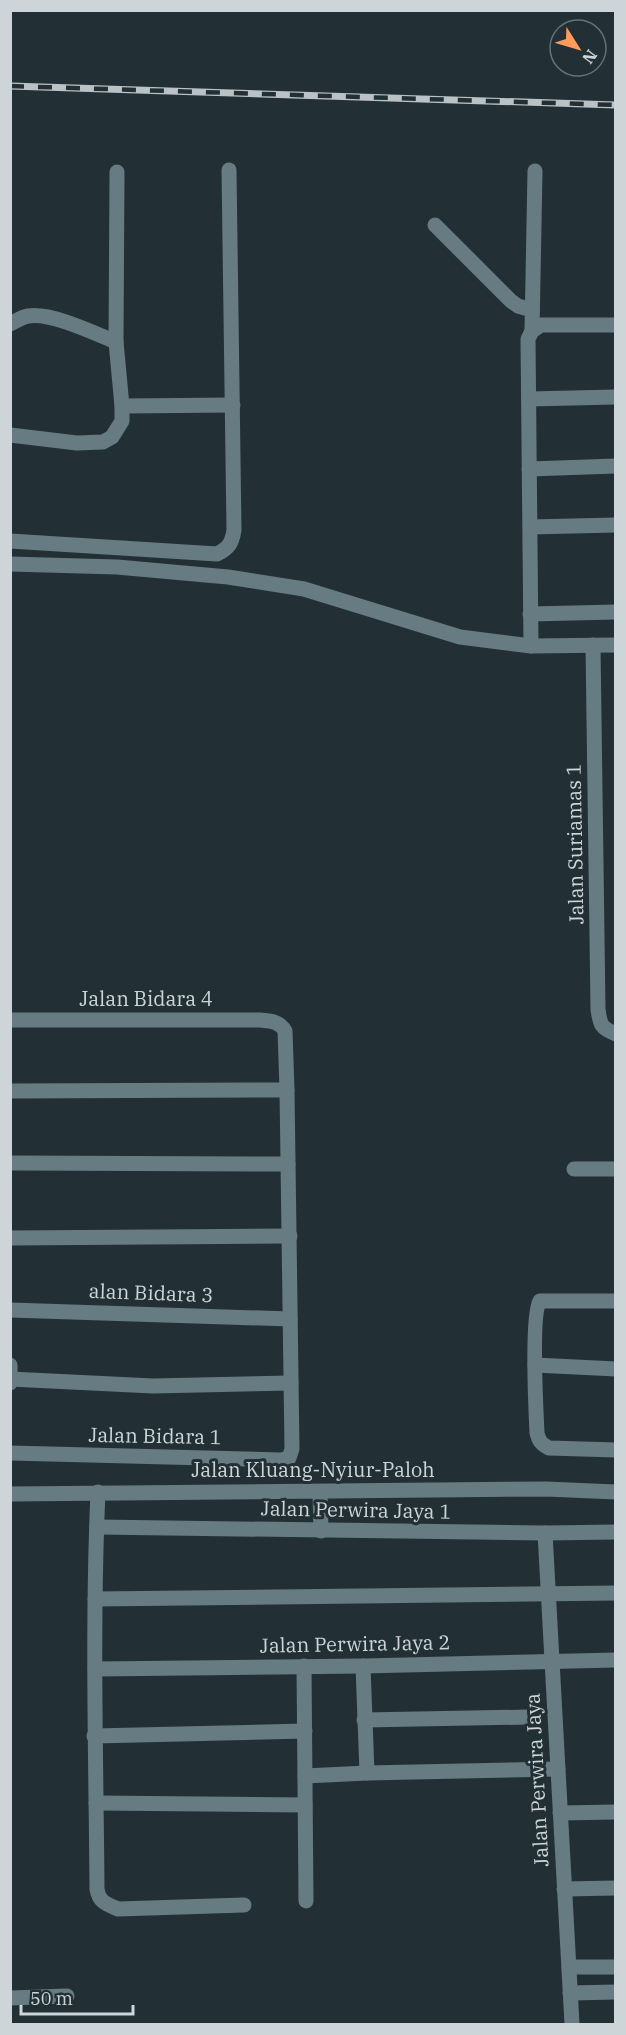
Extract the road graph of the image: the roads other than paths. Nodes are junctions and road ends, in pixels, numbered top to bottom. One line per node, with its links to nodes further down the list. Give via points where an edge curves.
1 (229, 170): 12 (street)
2 (535, 171): 5 (street)
3 (117, 172): 9 (street)
4 (435, 225): 5 (street, via 511,301)
5 (532, 310): 8 (street)
6 (10, 324): 9 (street, via 26,316 39,316)
7 (615, 325): 8 (street, via 541,326)
8 (532, 331): 11 (street, via 528,339)
9 (116, 342): 13 (street)
10 (615, 397): 11 (street)
11 (529, 399): 16 (street)
12 (233, 405): 13 (street); 19 (street, via 234,530 227,549 217,554)
13 (122, 406): 14 (street, via 118,429 103,442)
14 (10, 435)
15 (615, 466): 16 (street)
16 (529, 470): 18 (street)
17 (615, 525): 18 (street)
18 (530, 527): 22 (street)
19 (10, 541)
20 (10, 564): 25 (street, via 128,568 228,577 303,589 460,637)
21 (615, 612): 22 (street)
22 (530, 614): 25 (street)
23 (593, 645): 24 (street); 25 (street); 27 (street, Jalan Suriamas 1, via 598,1009 600,1024)
24 (615, 645)
25 (531, 646)
26 (10, 1020): 28 (street, Jalan Bidara 4, via 274,1021 285,1031)
27 (615, 1034)
28 (287, 1090): 29 (street); 31 (street)
29 (10, 1091)
30 (10, 1163): 31 (street)
31 (288, 1164): 34 (street)
32 (574, 1169): 33 (street)
33 (615, 1169)
34 (290, 1236): 35 (street); 38 (street)
35 (10, 1238)
36 (615, 1301): 40 (street, via 540,1301 536,1312)
37 (10, 1310): 38 (street, alan Bidara 3)
38 (290, 1318): 43 (street)
39 (10, 1365): 42 (street)
40 (535, 1365): 41 (street); 44 (street, via 537,1433 542,1445)
41 (615, 1369)
42 (11, 1381): 43 (street, via 153,1386)
43 (291, 1383): 45 (street, Jalan Bidara 1, via 292,1449 289,1458 281,1460)
44 (615, 1450)
45 (10, 1453)
46 (98, 1492): 47 (street, Jalan Kluang-Nyiur-Paloh); 49 (street, Jalan Kluang-Nyiur-Paloh); 50 (street)
47 (320, 1492): 48 (street, Jalan Kluang-Nyiur-Paloh); 51 (street)
48 (615, 1492)
49 (10, 1494)
50 (97, 1527): 51 (street, Jalan Perwira Jaya 1); 56 (street)
51 (321, 1531): 53 (street, Jalan Perwira Jaya 1)
52 (615, 1532): 53 (street, Jalan Perwira Jaya 1)
53 (545, 1533): 54 (street, Jalan Perwira Jaya)
54 (548, 1593): 55 (street); 56 (street); 57 (street, Jalan Perwira Jaya)
55 (615, 1593)
56 (95, 1599): 61 (street)
57 (552, 1660): 58 (street, Jalan Perwira Jaya 2); 60 (street, Jalan Perwira Jaya 2); 66 (street, Jalan Perwira Jaya)
58 (615, 1660)
59 (304, 1666): 60 (street, Jalan Perwira Jaya 2); 61 (street, Jalan Perwira Jaya 2); 64 (street)
60 (363, 1666): 63 (street)
61 (95, 1669): 65 (street)
62 (529, 1717): 63 (street)
63 (364, 1720): 67 (street)
64 (305, 1731): 65 (street); 68 (street)
65 (94, 1736): 69 (street)
66 (558, 1769): 67 (street); 72 (street, Jalan Perwira Jaya)
67 (367, 1773): 68 (street)
68 (305, 1776): 70 (street)
69 (96, 1803): 70 (street); 76 (street, via 97,1889 105,1904 118,1909)
70 (305, 1805): 75 (street)
71 (615, 1812): 72 (street)
72 (560, 1813): 74 (street, Jalan Perwira Jaya)
73 (615, 1888): 74 (street)
74 (564, 1889): 77 (street, Jalan Perwira Jaya)
75 (306, 1901)
76 (244, 1905)
77 (569, 1967): 78 (street); 80 (street, Jalan Perwira Jaya)
78 (615, 1967)
79 (615, 1992): 80 (street)
80 (570, 1993): 83 (street, Jalan Perwira Jaya)
81 (67, 1996): 82 (street)
82 (10, 1998)
83 (572, 2025)

